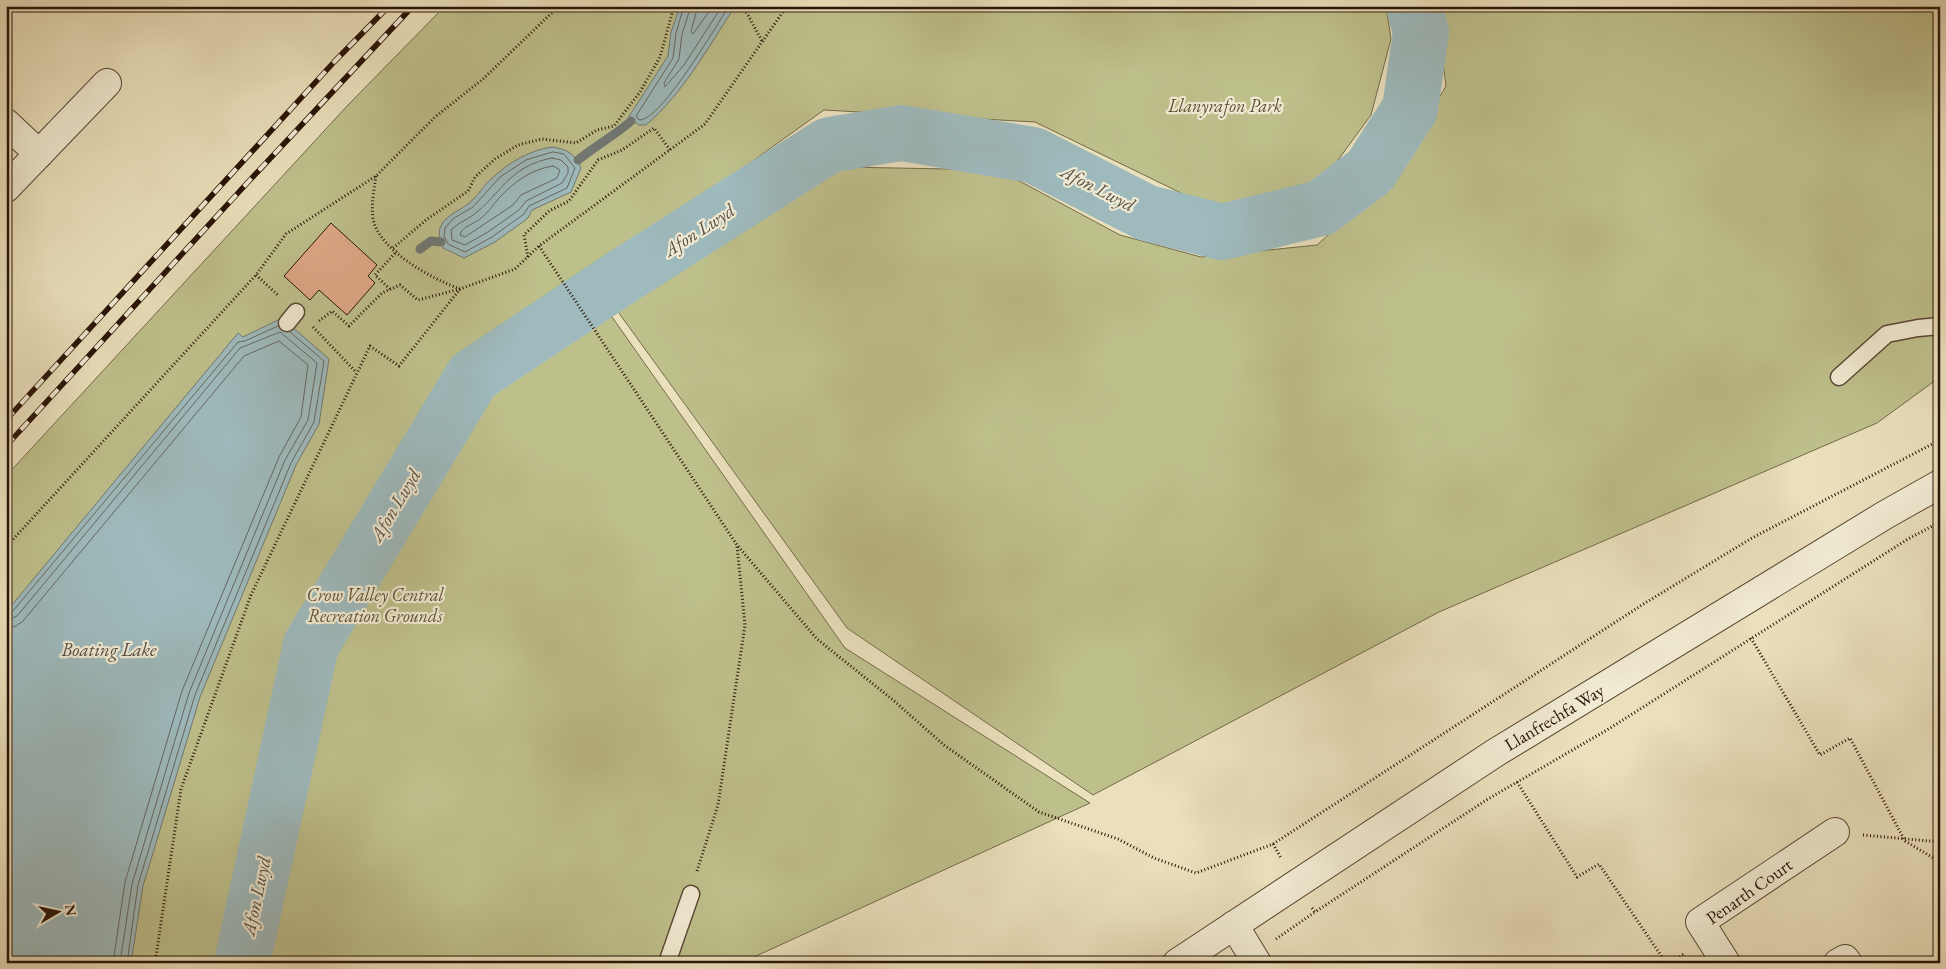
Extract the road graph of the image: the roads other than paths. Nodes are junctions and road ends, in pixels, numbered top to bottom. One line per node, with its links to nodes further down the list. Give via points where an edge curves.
1 (106, 83): 3 (street)
2 (6, 123): 3 (street)
3 (39, 154): 4 (street)
4 (6, 188)
5 (1940, 326): 6 (lane, via 1887,334)
6 (1839, 377)
7 (1940, 484): 10 (street, Llanfrechfa Way, via 1884,515 1496,753)
8 (1836, 832): 14 (street, Penarth Court, via 1700,922)
9 (691, 894): 11 (lane)
10 (1234, 925): 12 (street, Llanfrechfa Way); 13 (street)
11 (667, 963)
12 (1177, 963)
13 (1257, 963)
14 (1726, 963)
15 (1838, 963): 16 (street, via 1845,959)
16 (1848, 963)

